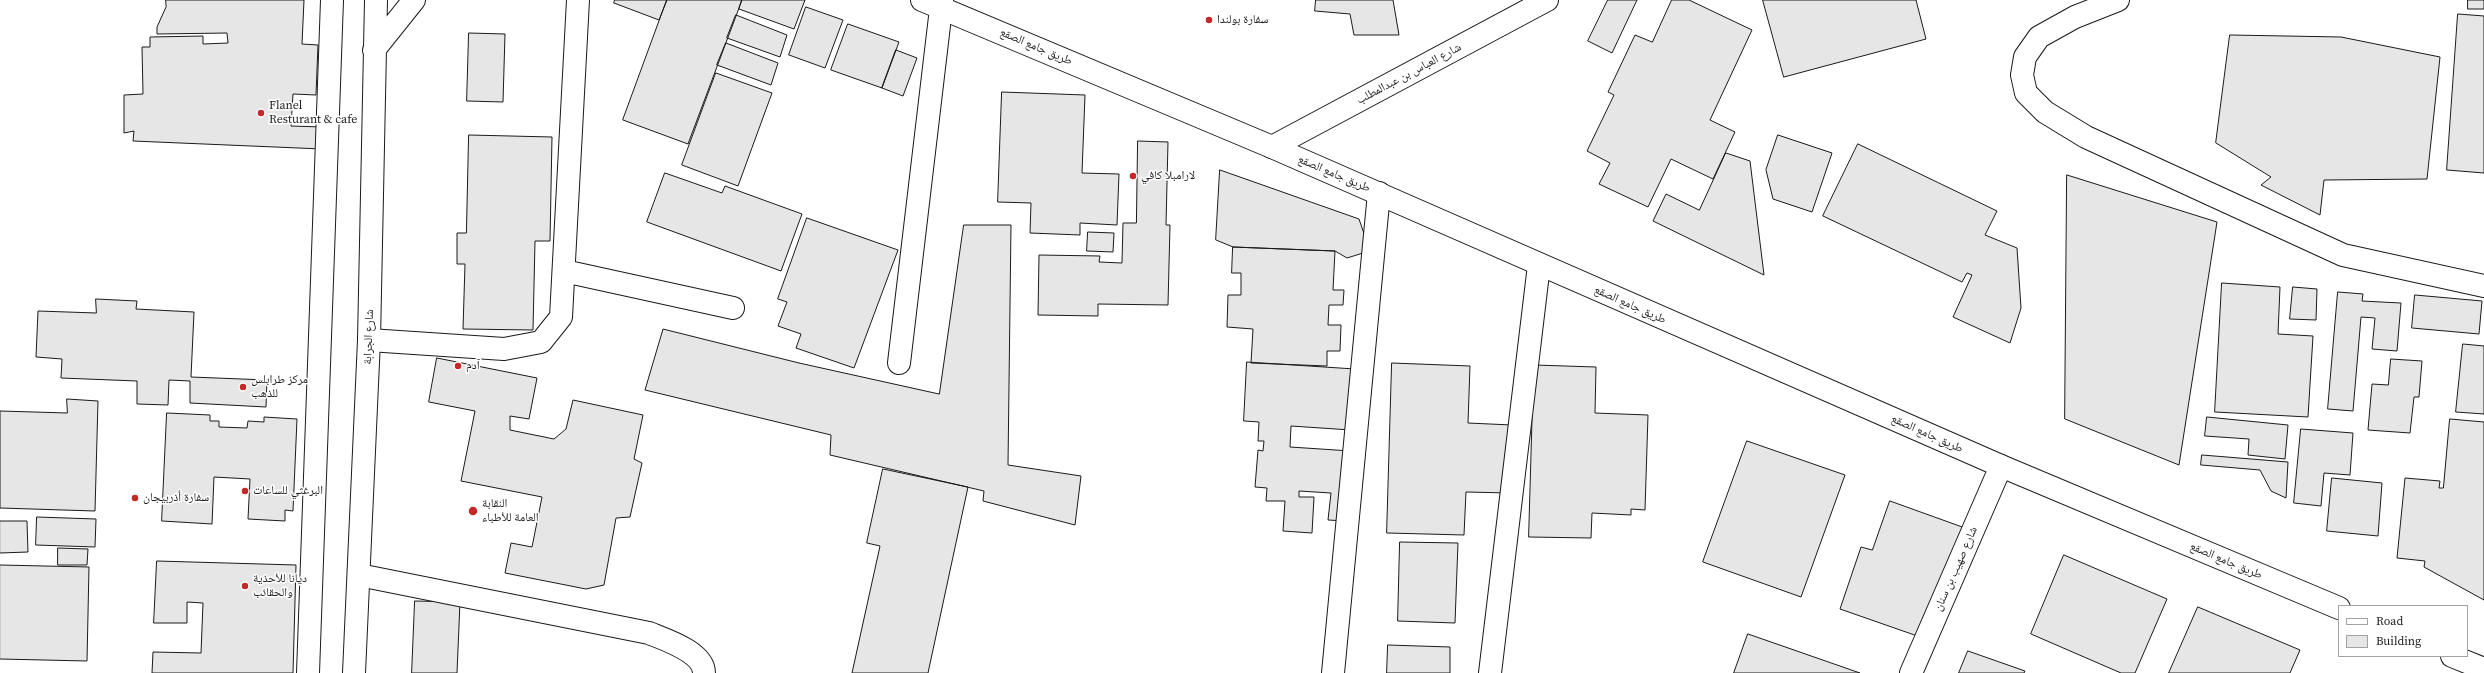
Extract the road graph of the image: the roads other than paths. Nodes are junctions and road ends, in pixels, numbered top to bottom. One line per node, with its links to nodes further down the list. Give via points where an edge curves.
1 (332, 0): 22 (main road)
2 (376, 0): 8 (main road, شارع الجرابة)
3 (414, 0): 8 (main road)
4 (578, 0): 12 (main road)
5 (1547, 0): 9 (main road, شارع العباس بن عبدالمطلب)
6 (2118, 0): 13 (main road, via 2039,37 2024,57 2022,75 2026,93 2045,112 2086,137 2343,255)
7 (935, 2): 9 (main road, طريق جامع الصقع); 16 (main road)
8 (374, 50): 15 (main road, شارع الجرابة)
9 (1272, 147): 10 (main road, طريق جامع الصقع)
10 (1379, 193): 11 (main road, طريق جامع الصقع); 25 (main road)
11 (1539, 265): 17 (main road, طريق جامع الصقع); 26 (main road)
12 (564, 271): 14 (main road); 15 (main road, via 561,317 541,342 504,349)
13 (2484, 286)
14 (733, 308)
15 (369, 340): 18 (main road, شارع الجرابة)
16 (899, 363)
17 (2001, 466): 19 (main road, طريق جامع الصقع); 27 (main road, شارع صهيب بن سنان)
18 (359, 575): 23 (main road, شارع الجرابة); 24 (main road, via 649,633 690,650 704,668)
19 (2338, 608)
20 (2454, 657): 21 (main road)
21 (2483, 669)
22 (308, 673)
23 (354, 673)
24 (704, 673)
25 (1333, 673)
26 (1490, 673)
27 (1911, 673)

